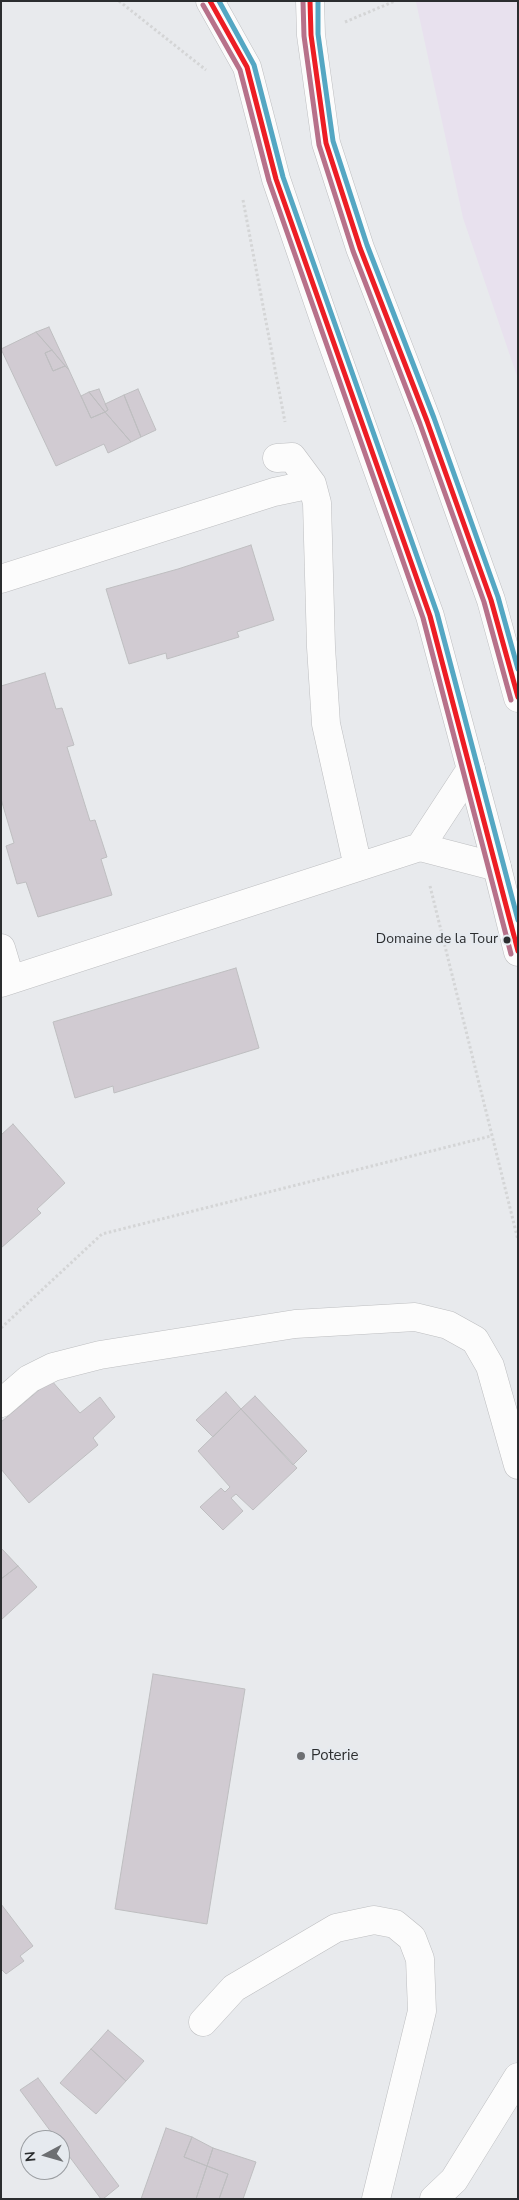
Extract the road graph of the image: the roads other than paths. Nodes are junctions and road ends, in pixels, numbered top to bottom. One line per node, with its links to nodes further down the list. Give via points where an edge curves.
1 (210, 1): 7 (main road, via 247,67 276,179 430,616)
2 (310, 1): 6 (main road, via 311,35 326,143 360,248 491,600)
3 (284, 458): 4 (main road)
4 (312, 484): 5 (main road, via 265,495); 9 (main road, via 317,503 326,724)
5 (1, 579)
6 (518, 698)
7 (471, 769): 8 (main road); 10 (main road)
8 (420, 847): 9 (main road); 10 (main road)
9 (358, 867): 13 (main road)
10 (497, 867): 12 (main road)
11 (1, 948): 13 (main road)
12 (518, 952)
13 (6, 981)
14 (1, 1403): 15 (main road, via 29,1379 53,1367 100,1355 295,1324 415,1317 448,1325 475,1340 490,1366)
15 (518, 1465)
16 (203, 2022): 18 (main road, via 234,1988 336,1928 374,1920 395,1924 412,1938 420,1959 422,2011)
17 (518, 2078): 19 (main road, via 454,2180)
18 (376, 2199)
19 (434, 2199)

